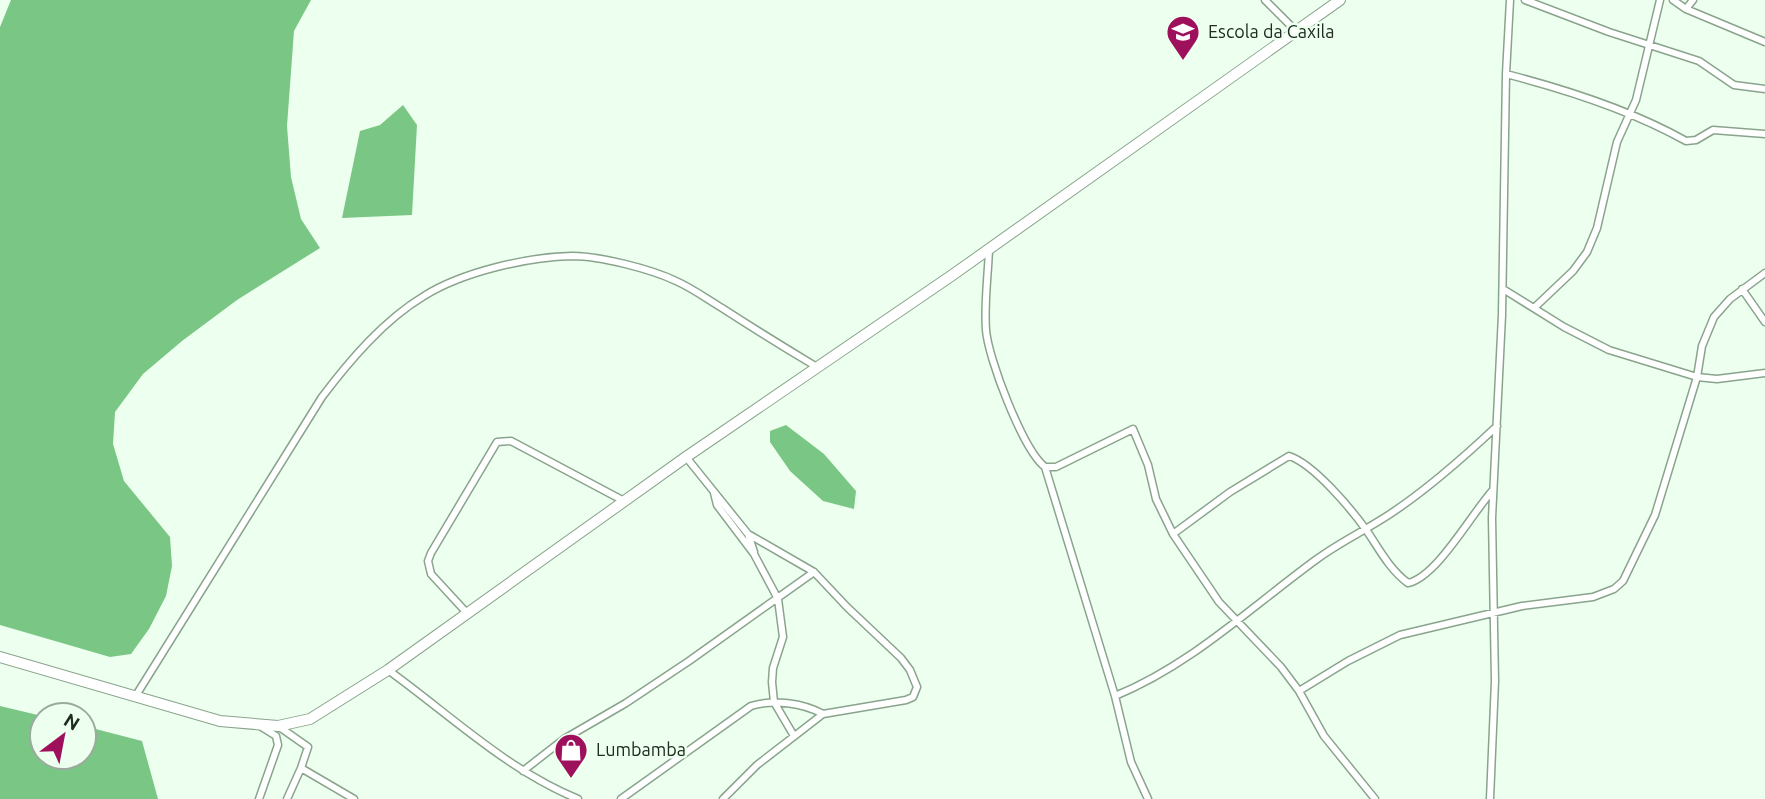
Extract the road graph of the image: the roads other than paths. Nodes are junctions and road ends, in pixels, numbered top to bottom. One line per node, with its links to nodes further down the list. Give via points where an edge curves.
1 (1265, 0): 9 (street)
2 (1340, 0): 9 (main road)
3 (1510, 0): 12 (street)
4 (1525, 0): 11 (street)
5 (1660, 0): 11 (street)
6 (1673, 0): 8 (street)
7 (1693, 0): 8 (street)
8 (1686, 9): 10 (street)
9 (1296, 31): 16 (main road)
10 (1765, 42)
11 (1649, 45): 13 (street, via 1699,61 1734,85); 14 (street)
12 (1506, 74): 14 (street); 18 (street)
13 (1765, 89)
14 (1632, 115): 15 (street, via 1691,142 1713,130); 20 (street, via 1617,142 1587,253)
15 (1765, 134)
16 (989, 249): 22 (main road); 27 (street, via 986,330 992,364 1026,440)
17 (1765, 273): 19 (street)
18 (1503, 289): 20 (street); 25 (street)
19 (1742, 289): 21 (street); 24 (street, via 1714,317 1702,346)
20 (1534, 308): 24 (street, via 1609,350)
21 (1765, 322)
22 (817, 367): 26 (main road); 44 (street, via 676,281 620,263 573,256 501,267 440,287 381,330 322,397)
23 (1765, 373): 24 (street)
24 (1697, 377): 38 (street, via 1655,515 1623,580 1593,597)
25 (1497, 426): 28 (street); 31 (street, via 1464,457)
26 (686, 457): 29 (street); 30 (main road)
27 (1045, 467): 33 (street, via 1056,467 1133,429); 43 (street)
28 (1493, 491): 31 (street, via 1442,558 1412,582 1404,581); 38 (street)
29 (714, 494): 32 (street); 34 (street, via 717,505)
30 (624, 501): 37 (main road); 37 (street, via 511,441 496,442 428,561 431,574)
31 (1366, 529): 33 (street, via 1332,489 1289,456); 39 (street, via 1320,557)
32 (748, 534): 34 (street); 35 (street)
33 (1173, 534): 39 (street)
34 (754, 554): 36 (street)
35 (814, 572): 36 (street); 46 (street, via 901,658 917,687 906,701)
36 (778, 599): 45 (street, via 784,629 773,668); 51 (street, via 564,739)
37 (466, 612): 41 (main road)
38 (1494, 613): 42 (street, via 1400,635); 62 (street)
39 (1237, 621): 42 (street); 43 (street, via 1168,671)
40 (0, 657): 44 (main road)
41 (388, 670): 48 (main road, via 310,719); 51 (street)
42 (1299, 691): 61 (street, via 1324,736)
43 (1115, 696): 60 (street, via 1131,762)
44 (135, 698): 47 (main road, via 220,721)
45 (774, 702): 46 (street); 49 (street); 58 (street, via 751,706)
46 (823, 714): 49 (street)
47 (260, 726): 48 (main road); 53 (street, via 273,733 278,744)
48 (278, 726): 50 (street, via 308,747)
49 (794, 736): 59 (street)
50 (301, 768): 54 (street); 55 (street)
51 (523, 771): 52 (street)
52 (554, 789): 56 (street); 57 (street)
53 (259, 799)
54 (287, 799)
55 (354, 799)
56 (554, 799)
57 (578, 799)
58 (621, 799)
59 (723, 799)
60 (1148, 799)
61 (1375, 799)
62 (1490, 799)

